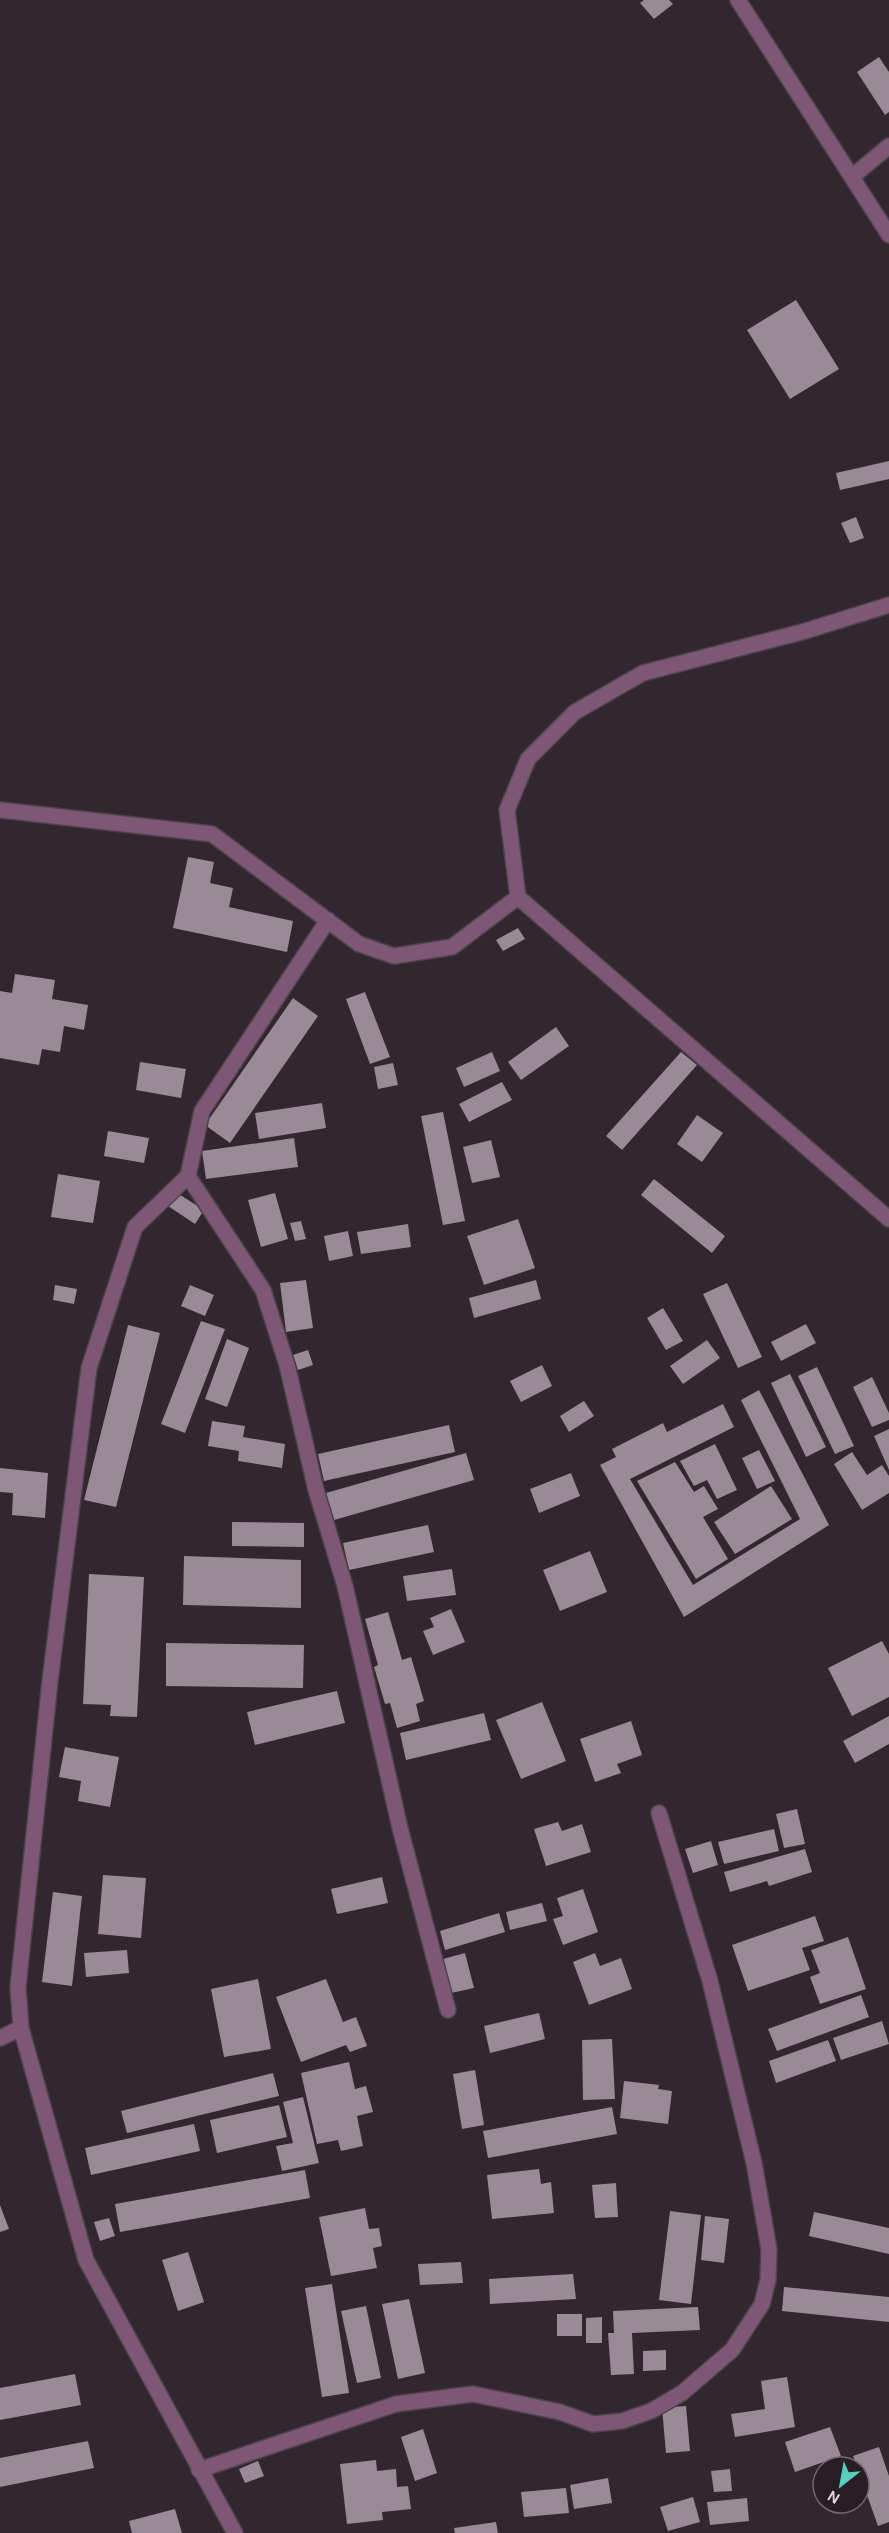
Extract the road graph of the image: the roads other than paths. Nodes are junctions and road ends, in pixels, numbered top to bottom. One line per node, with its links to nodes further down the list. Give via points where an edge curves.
1 (738, 0): 3 (street)
2 (889, 146): 3 (street)
3 (853, 176): 4 (street)
4 (889, 235)
5 (889, 605): 7 (street, via 643,673 575,712 528,759 507,810)
6 (0, 810): 8 (street, via 212,834)
7 (518, 897): 8 (street, via 452,947 394,956 358,944); 10 (street)
8 (328, 920): 9 (street, via 202,1111)
9 (188, 1176): 12 (street, via 263,1290 287,1365); 13 (street, via 135,1227 89,1368 20,1964)
10 (889, 1219)
11 (659, 1813): 15 (street, via 710,1981 754,2163 769,2249 762,2304 732,2350 682,2393 622,2421 593,2424 560,2412 473,2394 396,2404)
12 (448, 2010)
13 (21, 2028): 14 (street); 15 (street, via 86,2260)
14 (0, 2038)
15 (199, 2470): 16 (street)
16 (235, 2533)

